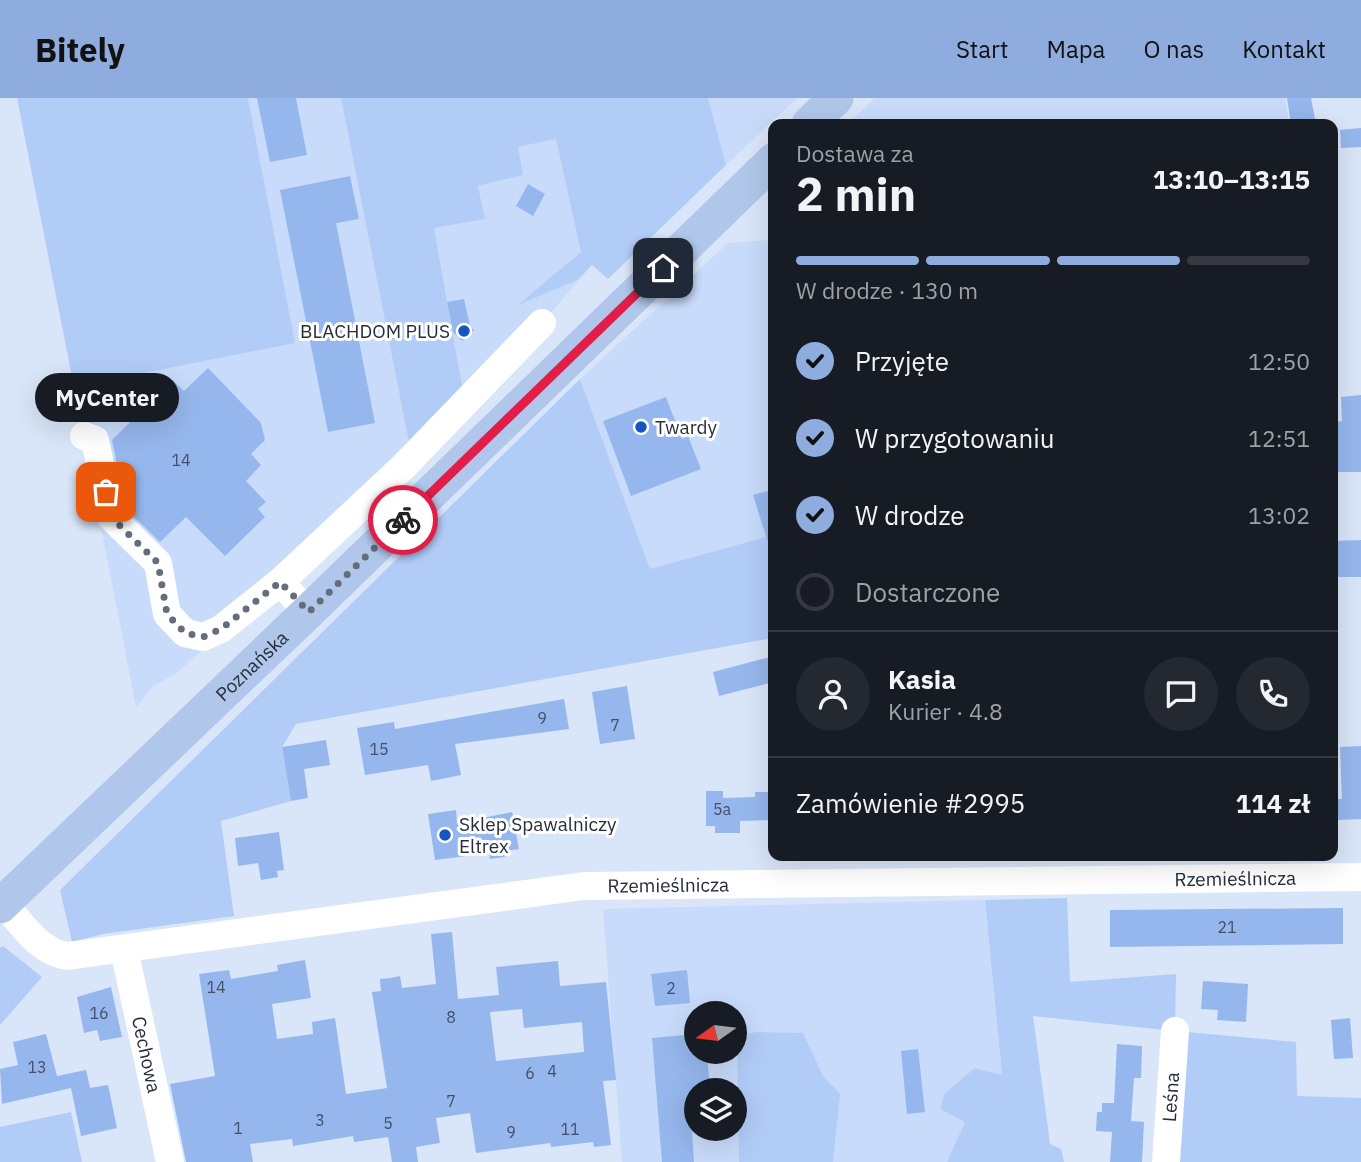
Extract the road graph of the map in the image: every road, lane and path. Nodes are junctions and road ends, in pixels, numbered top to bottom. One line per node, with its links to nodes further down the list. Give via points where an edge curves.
1 (836, 98): 2 (main road)
2 (814, 119)
3 (768, 166): 7 (main road, Poznańska)
4 (542, 323): 6 (street, via 404,466)
5 (84, 436): 6 (street, via 95,440 111,517 158,563 167,614 185,633 203,637 221,629)
6 (280, 582): 7 (street)
7 (309, 612): 9 (main road, Poznańska)
8 (1361, 877): 10 (street, Rzemieślnicza, via 584,886)
9 (2, 905): 10 (street, Rzemieślnicza, via 52,954)
10 (124, 949): 12 (street, Cechowa)
11 (1175, 1031): 13 (street, Leśna)
12 (170, 1162)
13 (1166, 1162)

